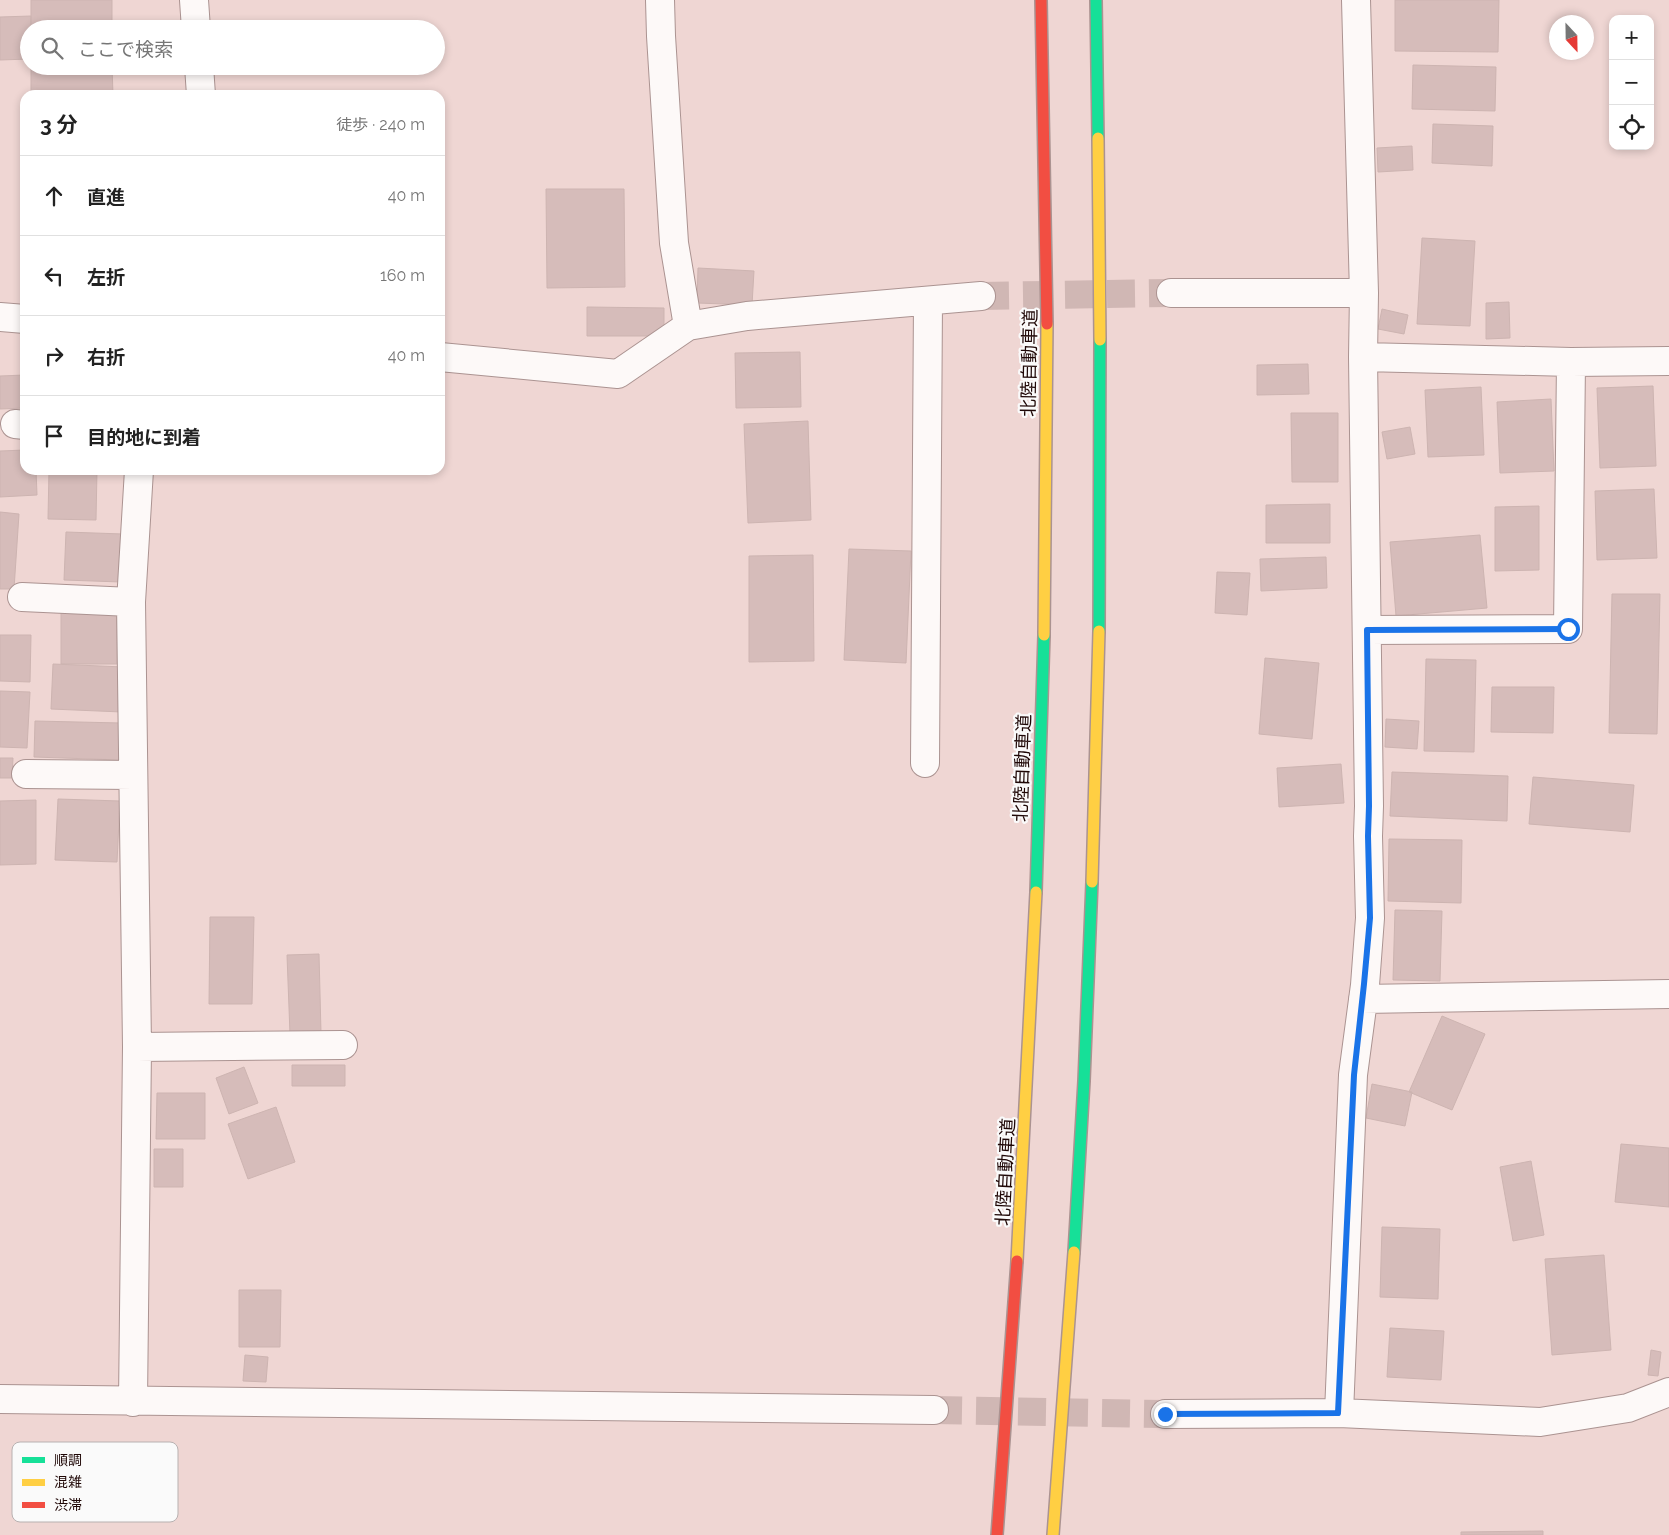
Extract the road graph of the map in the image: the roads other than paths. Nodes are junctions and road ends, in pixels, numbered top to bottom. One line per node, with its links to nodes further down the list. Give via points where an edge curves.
1 (194, 0): 6 (street)
2 (660, 0): 15 (street, via 674,243)
3 (1041, 0): 38 (highway, 北陸自動車道, via 1047,316 1044,618 1035,922 1019,1240)
4 (1096, 0): 37 (highway, via 1101,316 1098,656 1090,948)
5 (1356, 0): 10 (street)
6 (195, 20)
7 (200, 75): 8 (street)
8 (201, 90)
9 (1171, 293): 10 (street)
10 (1364, 293): 17 (street)
11 (981, 296): 12 (street)
12 (928, 301): 15 (street, via 747,316); 24 (street)
13 (0, 317): 14 (street)
14 (20, 319)
15 (688, 326): 16 (street, via 618,374)
16 (445, 357)
17 (1364, 358): 19 (street); 23 (street)
18 (1669, 361): 19 (street)
19 (1571, 362): 23 (street, via 1568,629)
20 (139, 475): 22 (street)
21 (22, 597): 22 (street)
22 (131, 602): 26 (street)
23 (1367, 630): 28 (street, via 1370,918)
24 (925, 763)
25 (26, 774): 26 (street)
26 (133, 775): 30 (street)
27 (1669, 994): 28 (street)
28 (1363, 999): 35 (street, via 1354,1075)
29 (343, 1045): 30 (street)
30 (137, 1047): 33 (street)
31 (1669, 1392): 35 (street, via 1628,1408 1540,1422)
32 (0, 1400): 33 (street)
33 (133, 1402): 34 (street)
34 (934, 1410)
35 (1338, 1413): 36 (street)
36 (1165, 1414)
37 (1058, 1468): 39 (highway); 40 (highway)
38 (997, 1535)
39 (1053, 1535)
40 (1057, 1535)

